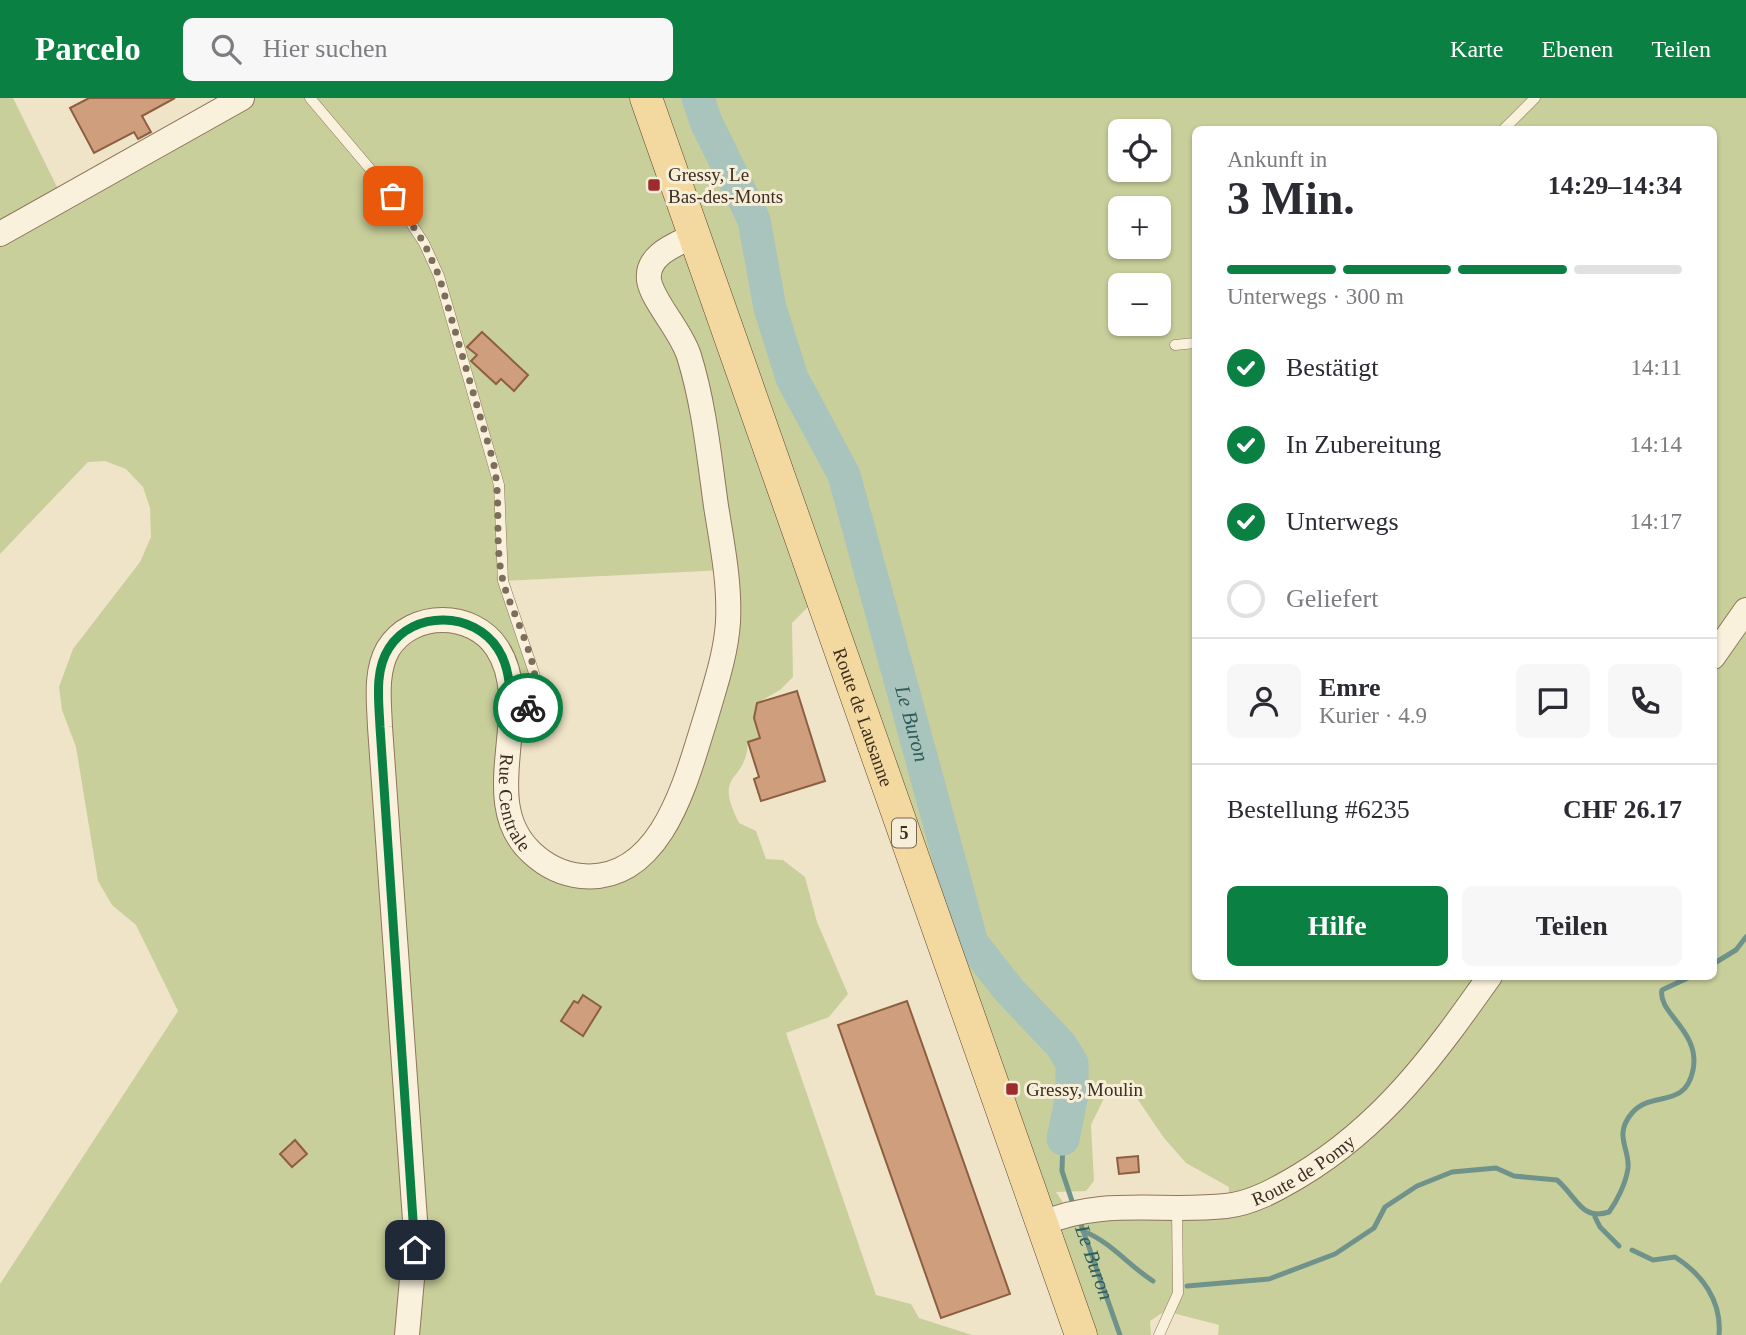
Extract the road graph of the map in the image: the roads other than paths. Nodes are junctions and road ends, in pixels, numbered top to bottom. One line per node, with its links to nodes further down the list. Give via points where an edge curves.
1 (242, 98): 6 (street)
2 (310, 98): 12 (lane, via 409,219 433,260 447,299 499,485 503,581 536,682 531,705)
3 (646, 98): 7 (main road, Route de Lausanne / 5)
4 (1535, 98): 5 (lane)
5 (1507, 126)
6 (0, 234)
7 (693, 236): 12 (street, Rue Centrale, via 662,253 650,269 649,279 685,346 699,395 726,570 728,622 716,685 690,764 669,816 646,852 619,870 589,876 557,871 529,851 514,829 509,809); 15 (main road, Route de Lausanne / 5)
8 (1192, 343): 9 (lane)
9 (1175, 345)
10 (1746, 610): 11 (street)
11 (1717, 651)
12 (511, 716): 16 (street, Rue Centrale, via 505,663 498,649 475,627 444,619 428,622 398,637 388,649 378,695 416,1234)
13 (1487, 980): 14 (street, Route de Pomy, via 1408,1087 1318,1165 1258,1198 1228,1206)
14 (1177, 1208): 15 (street, Route de Pomy, via 1095,1207); 18 (lane, via 1178,1293)
15 (1051, 1220): 17 (main road, Route de Lausanne / 5)
16 (407, 1335)
17 (1081, 1335)
18 (1159, 1335)

